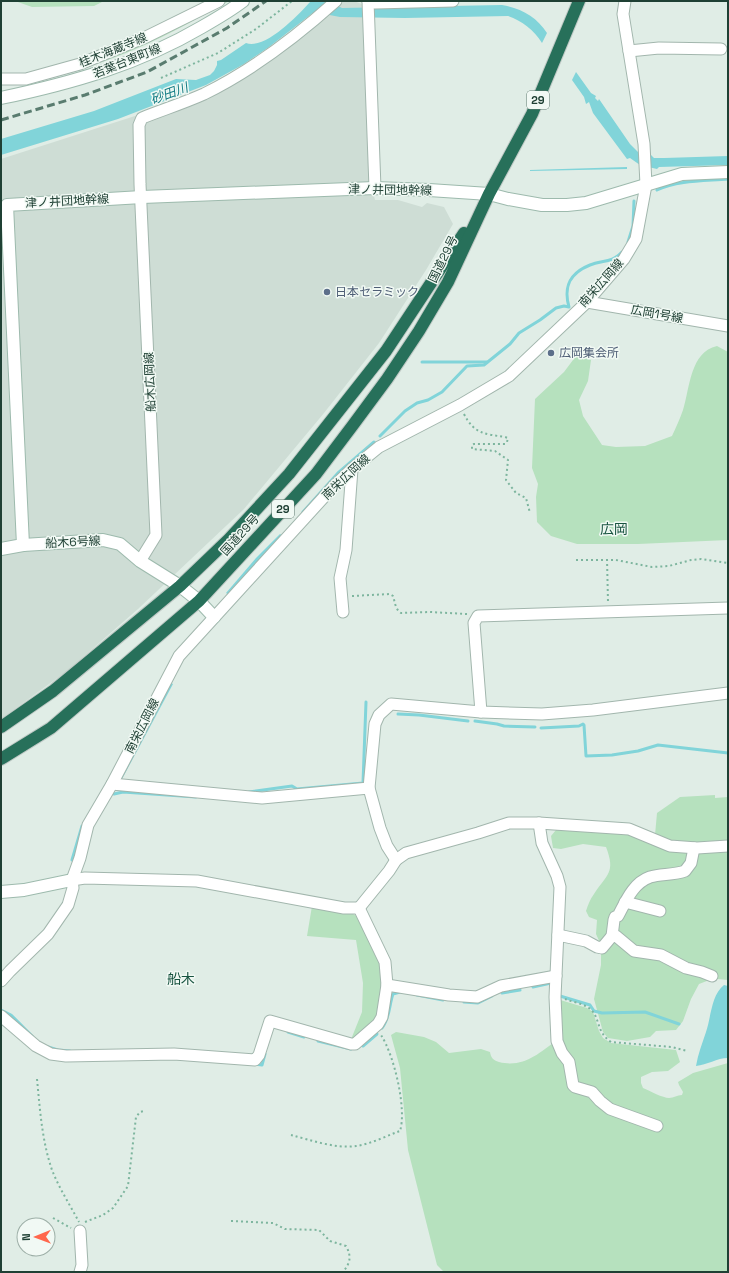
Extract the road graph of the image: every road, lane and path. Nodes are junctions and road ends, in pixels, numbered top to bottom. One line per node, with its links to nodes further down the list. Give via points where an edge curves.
1 (219, 1): 13 (street, 桂木海蔵寺線, via 146,37 80,64)
2 (243, 1): 14 (street, 若葉台東町線, via 187,36 162,48 94,75)
3 (292, 1): 11 (path, via 256,29 218,53)
4 (336, 1): 20 (street, 船木広岡線, via 287,44 237,76 204,94 142,118 138,132)
5 (368, 1): 6 (street); 18 (street)
6 (453, 1)
7 (579, 1): 19 (highway, 国道29号 / 29, via 532,114)
8 (625, 1): 10 (street, 南栄広岡線, via 623,14)
9 (721, 49): 10 (street, via 659,48)
10 (630, 51): 17 (street, 南栄広岡線, via 644,144)
11 (161, 78)
12 (1, 79): 13 (street, 桂木海蔵寺線)
13 (26, 79): 14 (street)
14 (31, 92): 15 (street, 若葉台東町線)
15 (1, 98)
16 (728, 172): 17 (street, 津ノ井団地幹線, via 682,174)
17 (646, 185): 19 (street, 津ノ井団地幹線, via 586,203 567,205 542,204); 22 (street, 南栄広岡線, via 636,239 624,258)
18 (375, 188): 19 (street, 津ノ井団地幹線); 20 (street, 津ノ井団地幹線)
19 (489, 194): 33 (highway, 国道29号 / 29, via 386,351 339,412 289,474 229,539); 35 (highway, 国道29号 / 29, via 448,282 387,379 316,474)
20 (142, 197): 21 (street, 津ノ井団地幹線); 31 (street, 船木広岡線, via 156,535)
21 (4, 205): 27 (street, 津ノ井団地幹線)
22 (586, 302): 23 (street, 広岡1号線); 24 (street, 南栄広岡線, via 509,376)
23 (728, 326)
24 (460, 405): 25 (street, 南栄広岡線, via 379,447); 26 (path, via 471,427 482,433 508,438 505,444 474,444 472,449 495,451 508,460 506,480 516,493 526,498)
25 (352, 469): 34 (street, via 346,550 340,578); 40 (street, 南栄広岡線)
26 (530, 513)
27 (23, 545): 28 (street); 31 (street, 船木6号線, via 104,540 120,544)
28 (1, 550)
29 (607, 559): 30 (path); 32 (path, via 652,568 701,559); 37 (path)
30 (576, 560)
31 (140, 561): 33 (street, 船木6号線)
32 (728, 563)
33 (180, 586): 35 (street, 船木6号線); 43 (highway, 国道29号 / 29, via 53,691)
34 (342, 597): 38 (street); 39 (path, via 390,594 393,596 397,611 401,613 457,613)
35 (199, 601): 40 (street, 船木6号線); 44 (highway, 国道29号 / 29, via 50,728)
36 (728, 608): 37 (street)
37 (608, 611): 39 (street)
38 (343, 612)
39 (478, 616): 42 (street, via 474,623)
40 (214, 617): 45 (street, 南栄広岡線, via 179,656)
41 (728, 693): 42 (street, via 542,714)
42 (481, 712): 46 (street, via 391,704 379,714 375,724)
43 (1, 727)
44 (1, 759)
45 (112, 784): 46 (street, via 262,798); 51 (street, 南栄広岡線, via 88,825)
46 (369, 788): 50 (street, via 380,828)
47 (538, 823): 49 (street, via 629,829 670,846); 50 (street, via 509,823 406,852); 56 (street, via 542,843 560,887)
48 (728, 846): 49 (street)
49 (694, 848): 53 (street, via 691,863 685,871 646,879 636,886)
50 (396, 860): 54 (street)
51 (72, 880): 52 (street); 54 (street, via 85,878 197,882 344,908); 60 (street, 南栄広岡線, via 73,888 68,905 48,934)
52 (1, 892)
53 (625, 902): 55 (street); 57 (street, via 615,917)
54 (359, 908): 61 (street, via 385,962)
55 (660, 911)
56 (558, 935): 57 (street, via 586,941 602,948); 58 (street)
57 (612, 936): 59 (street, via 620,938 634,951 661,955 686,968)
58 (556, 976): 61 (street, via 501,986 477,997); 62 (street)
59 (712, 976)
60 (1, 982)
61 (387, 985): 64 (street, via 382,1017)
62 (555, 997): 65 (path, via 588,1007 593,1012 600,1031 611,1042); 68 (street, via 557,1041 569,1062 572,1085 592,1092 610,1109)
63 (1, 1016): 64 (street, via 36,1046 50,1054 66,1056 174,1054 255,1060 270,1021 351,1044 355,1044)
64 (376, 1027): 69 (path, via 387,1044 395,1068 401,1105 400,1131 355,1146 332,1145)
65 (687, 1050)
66 (37, 1079): 67 (path, via 46,1150 53,1171 80,1224 113,1208 128,1186 136,1117)
67 (144, 1110)
68 (657, 1126)
69 (291, 1135)
70 (56, 1220): 72 (path)
71 (231, 1221): 74 (path, via 273,1223 285,1229 320,1230 330,1241 346,1246 350,1261)
72 (80, 1231): 73 (street)
73 (80, 1272)
74 (343, 1272)

